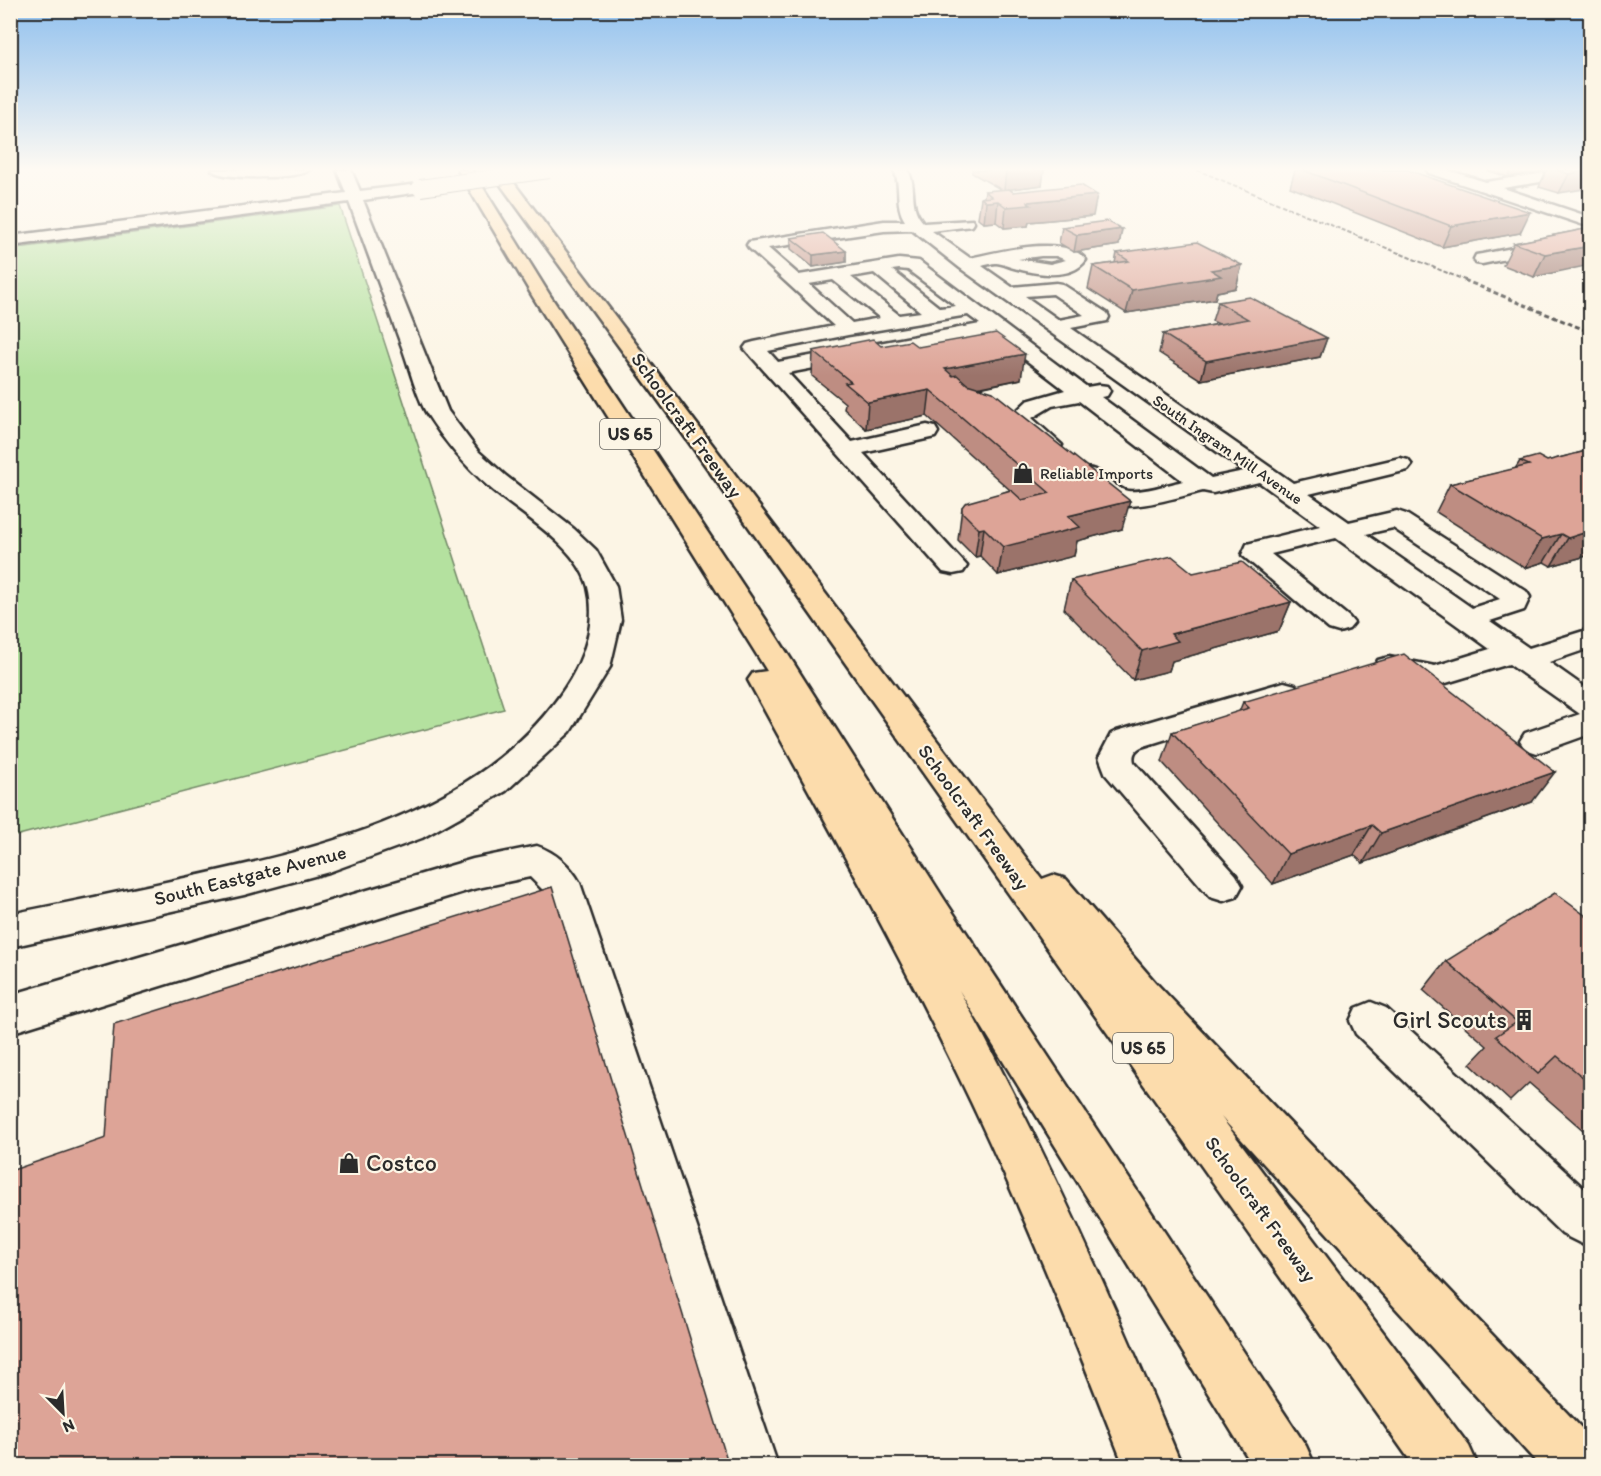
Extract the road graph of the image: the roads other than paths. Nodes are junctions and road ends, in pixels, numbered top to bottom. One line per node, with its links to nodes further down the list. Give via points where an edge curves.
1 (26, 239): 7 (street)
2 (369, 239): 45 (street, South Eastgate Avenue, via 437,412 470,456 586,556 602,586 606,620 595,667 558,724 494,782 408,828 329,858 244,880)
3 (507, 239): 34 (highway, US 65)
4 (550, 239): 36 (highway, Schoolcraft Freeway / US 65)
5 (792, 239): 14 (street, via 755,244)
6 (934, 239): 11 (street, South Ingram Mill Avenue)
7 (10, 241)
8 (1569, 242): 10 (street)
9 (998, 258): 11 (street)
10 (1482, 259)
11 (966, 264): 15 (street, South Ingram Mill Avenue)
12 (877, 267): 13 (street); 16 (street, via 913,265); 17 (street)
13 (836, 274): 14 (street); 18 (street)
14 (795, 281): 21 (street)
15 (1016, 299): 16 (street); 19 (street, South Ingram Mill Avenue); 19 (street, via 1056,288 1100,317)
16 (976, 311): 17 (street); 20 (street)
17 (937, 315): 18 (street)
18 (895, 321): 21 (street)
19 (1055, 326): 23 (street, South Ingram Mill Avenue)
20 (996, 327): 22 (street); 24 (street)
21 (848, 329): 22 (street, via 753,348)
22 (774, 369): 26 (street)
23 (1136, 384): 24 (street); 28 (street, South Ingram Mill Avenue)
24 (1085, 394): 29 (street); 29 (street, via 1026,409 1019,419 1119,498)
25 (927, 432): 26 (street)
26 (848, 450): 32 (street)
27 (1400, 465): 30 (street)
28 (1264, 474): 29 (street); 30 (street, South Ingram Mill Avenue)
29 (1208, 485)
30 (1289, 492): 31 (street, South Ingram Mill Avenue)
31 (1343, 530): 33 (street, South Ingram Mill Avenue); 33 (street, via 1397,519 1516,597 1514,604); 35 (street, via 1256,550 1255,555)
32 (953, 566)
33 (1467, 619): 38 (street, South Ingram Mill Avenue)
34 (751, 620): 50 (highway, via 766,686 970,1053 1087,1304); 51 (highway, US 65, via 930,910)
35 (1339, 623)
36 (837, 630): 52 (highway, Schoolcraft Freeway / US 65); 53 (highway, via 1140,995)
37 (1590, 638): 38 (street)
38 (1519, 656): 39 (street, via 1436,676 1378,665); 41 (street, South Ingram Mill Avenue)
39 (1358, 669)
40 (1312, 683): 44 (street, via 1129,739 1123,742 1116,757 1118,766)
41 (1590, 706)
42 (1590, 722): 43 (street)
43 (1537, 741)
44 (1223, 886)
45 (10, 931)
46 (10, 1014): 49 (street, via 473,874 537,861 561,883)
47 (1371, 1021): 48 (street)
48 (1590, 1224)
49 (749, 1466)
50 (1153, 1466)
51 (1286, 1466)
52 (1449, 1466)
53 (1579, 1466)

